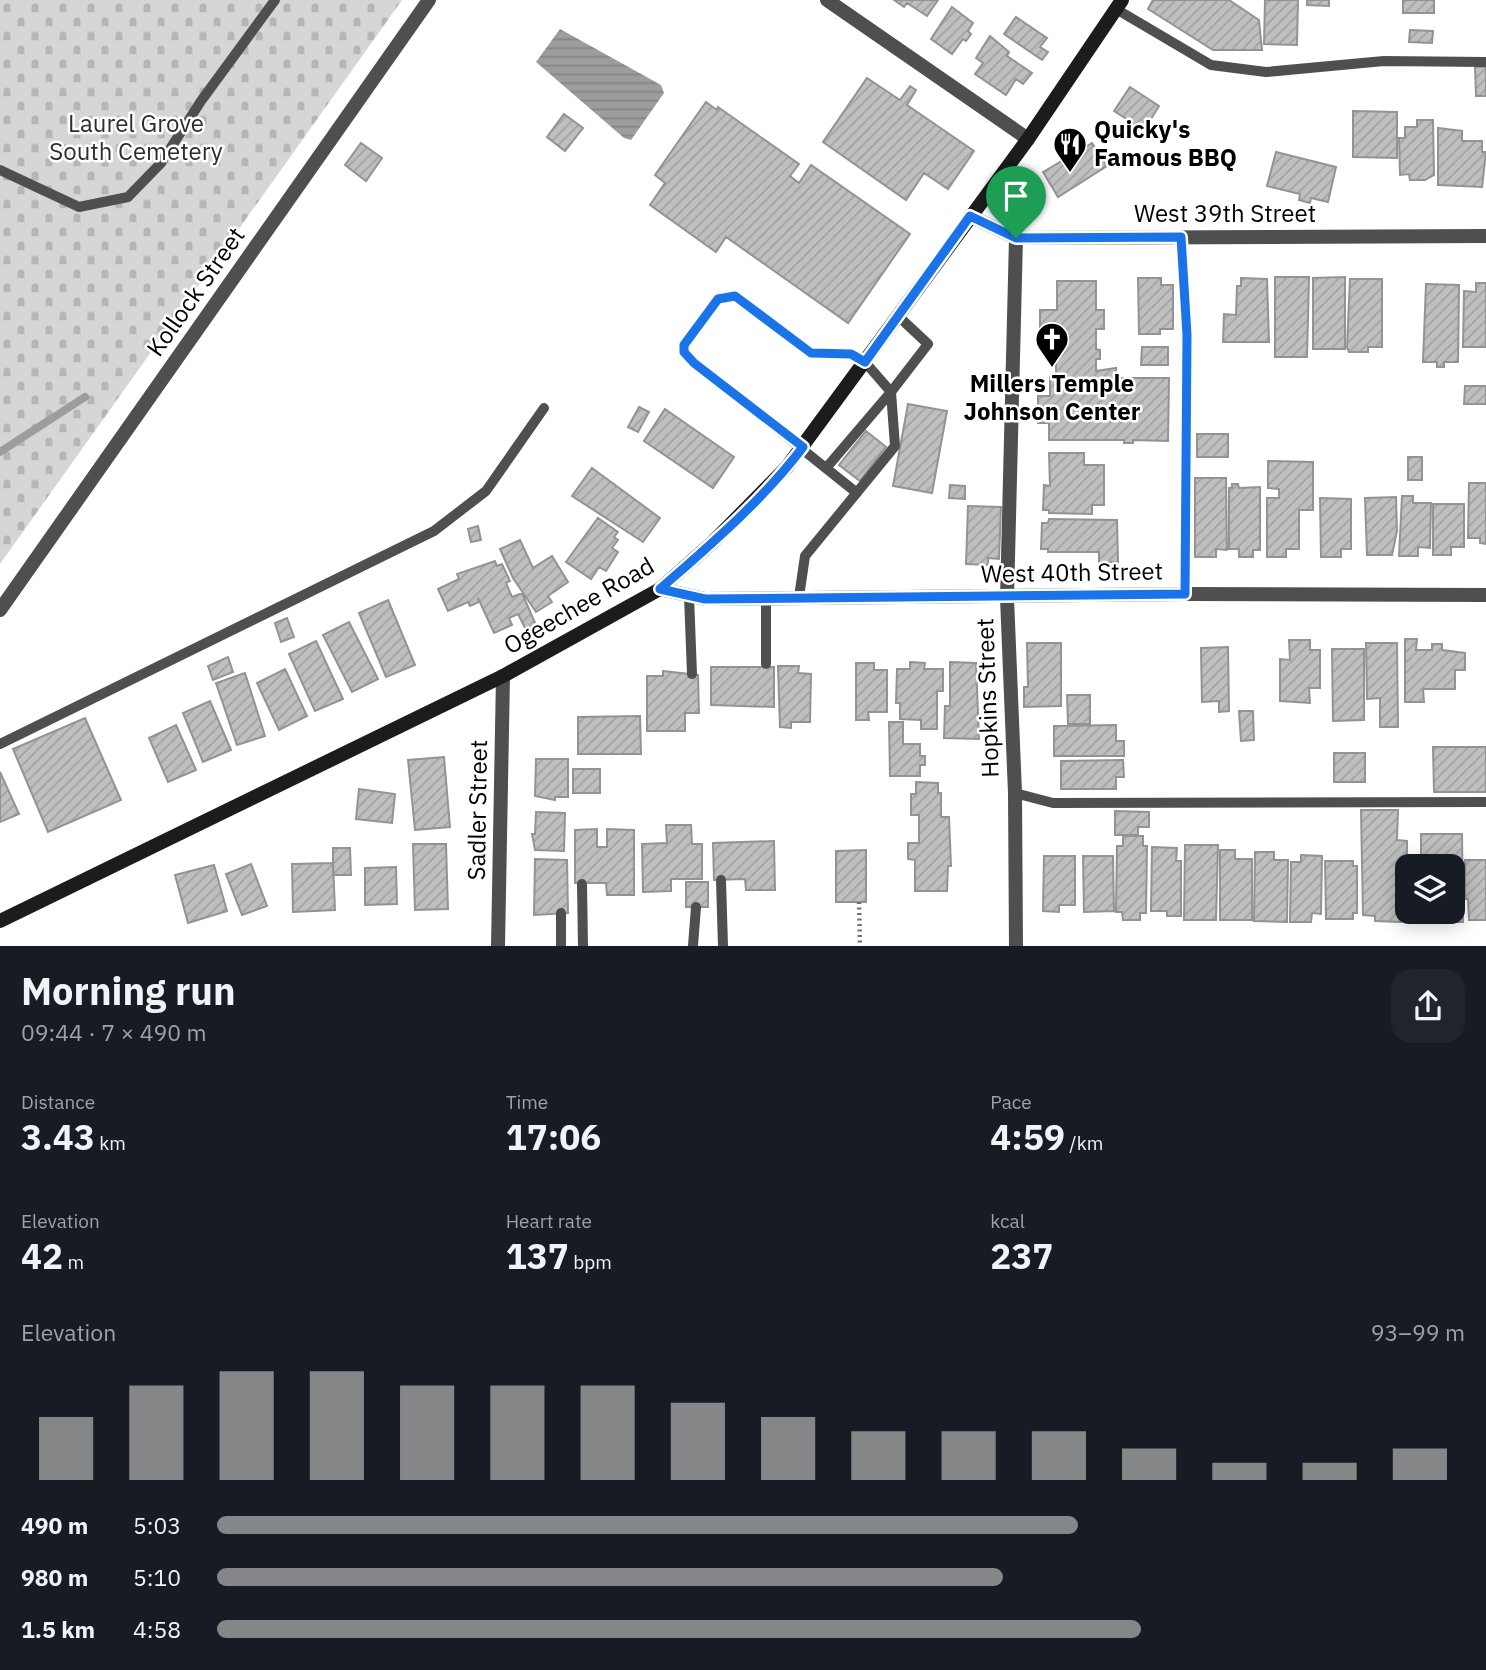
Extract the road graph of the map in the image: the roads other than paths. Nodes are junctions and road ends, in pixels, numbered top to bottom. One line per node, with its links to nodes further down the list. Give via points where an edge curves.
1 (275, 0): 7 (lane, via 161,163 128,197 79,207)
2 (429, 0): 26 (street, Kollock Street)
3 (827, 0): 6 (street)
4 (1119, 5): 5 (lane, via 1211,65 1266,72 1384,61); 6 (street, Ogeechee Road)
5 (1486, 62)
6 (1028, 139): 8 (street, Ogeechee Road)
7 (0, 170)
8 (970, 216): 11 (street, West 39th Street); 12 (street, Ogeechee Road)
9 (1486, 236): 10 (street, West 39th Street)
10 (1181, 237): 11 (street, West 39th Street); 20 (lane, via 1187,335)
11 (1016, 238): 25 (street, Hopkins Street)
12 (897, 316): 13 (street, Ogeechee Road); 14 (lane, via 928,344)
13 (865, 362): 14 (lane); 16 (street, Ogeechee Road); 16 (lane, via 851,354 811,353 748,304 726,295 718,299 684,345 688,358)
14 (891, 393): 17 (lane); 18 (lane, via 895,446)
15 (544, 408): 30 (lane, via 486,491 434,531)
16 (803, 447): 17 (lane); 19 (street, Ogeechee Road, via 713,542)
17 (827, 467): 18 (lane)
18 (857, 493): 23 (lane, via 805,555)
19 (660, 589): 22 (street, West 40th Street); 29 (street, Ogeechee Road)
20 (1185, 594): 21 (street, West 40th Street); 25 (street, West 40th Street)
21 (1486, 595)
22 (689, 596): 24 (street, West 40th Street); 28 (lane)
23 (799, 597): 24 (street, West 40th Street); 25 (street, West 40th Street)
24 (766, 598): 27 (lane)
25 (1007, 598): 31 (street, Hopkins Street)
26 (0, 610)
27 (766, 664)
28 (692, 674)
29 (503, 676): 37 (street, Ogeechee Road); 38 (street, Sadler Street)
30 (0, 744)
31 (1015, 793): 32 (lane, via 1053,803); 43 (street, Hopkins Street)
32 (1486, 803)
33 (722, 880): 42 (lane)
34 (582, 884): 40 (lane)
35 (696, 907): 41 (lane)
36 (561, 913): 39 (lane)
37 (0, 921)
38 (498, 946)
39 (561, 946)
40 (583, 946)
41 (693, 946)
42 (723, 946)
43 (1016, 946)

